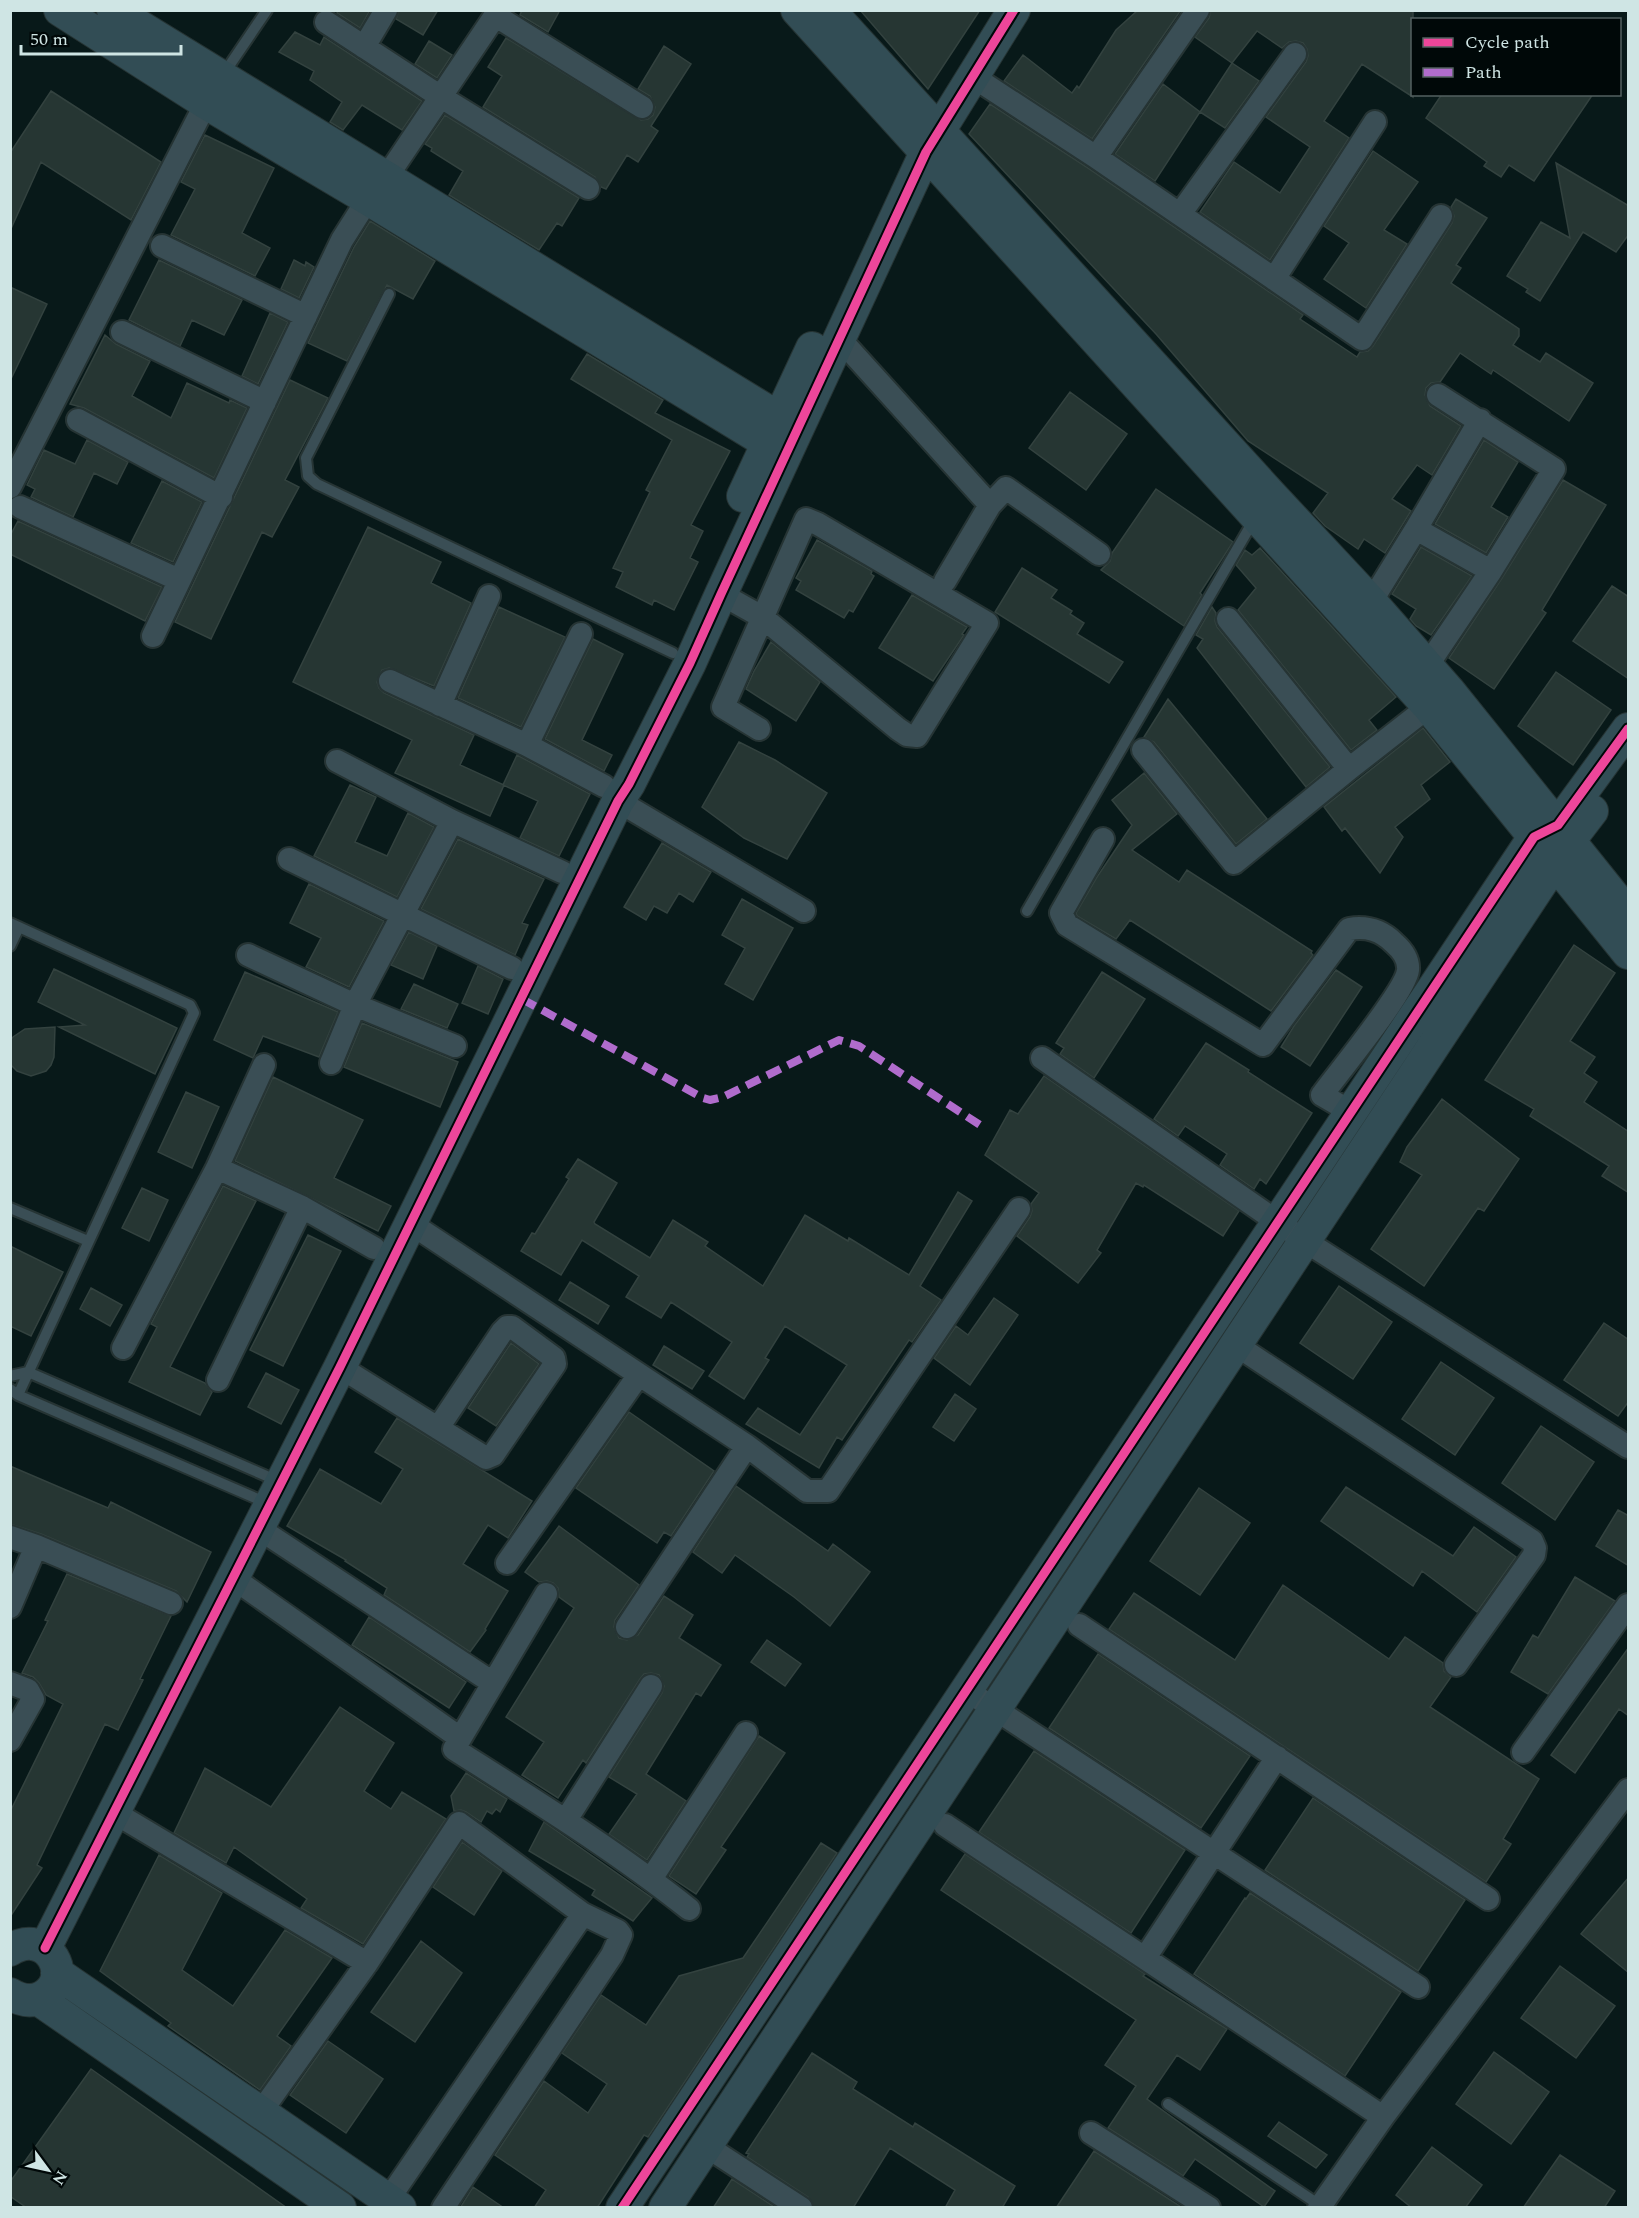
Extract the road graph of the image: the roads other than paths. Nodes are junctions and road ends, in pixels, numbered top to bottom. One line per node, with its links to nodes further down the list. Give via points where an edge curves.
1 (60, 10): 15 (street)
2 (112, 10): 15 (street)
3 (267, 10): 15 (lane)
4 (386, 10): 12 (street)
5 (797, 10): 19 (street)
6 (829, 10): 19 (street)
7 (989, 10): 19 (street)
8 (1014, 10): 14 (street)
9 (1198, 10): 20 (street)
10 (497, 13): 16 (street); 17 (street)
11 (326, 22): 12 (street)
12 (364, 46): 16 (street)
13 (1295, 54): 23 (street)
14 (972, 76): 19 (street); 20 (street)
15 (214, 90): 22 (street); 36 (street)
16 (441, 97): 21 (street); 22 (street)
17 (642, 106)
18 (1375, 122): 26 (street)
19 (925, 134): 30 (street); 35 (street); 39 (street)
20 (1096, 157): 23 (street)
21 (588, 188)
22 (377, 189): 28 (street, via 342,240); 35 (street)
23 (1180, 214): 26 (street)
24 (1441, 216): 26 (street, via 1362,339)
25 (162, 246): 28 (street)
26 (1274, 279)
27 (389, 294): 53 (lane, via 306,458 308,476)
28 (306, 316): 32 (street)
29 (122, 332): 32 (street)
30 (840, 339): 35 (street); 38 (street)
31 (1438, 395): 34 (street)
32 (265, 402): 37 (street)
33 (78, 420): 37 (street)
34 (1480, 420): 41 (street); 43 (street, via 1554,469)
35 (783, 436): 46 (street); 53 (street)
36 (10, 487)
37 (221, 496): 44 (street)
38 (990, 505): 42 (street, via 1006,488); 45 (street)
39 (1263, 506): 48 (street); 72 (lane)
40 (20, 507): 44 (street)
41 (1416, 530): 43 (street); 48 (street)
42 (1099, 554)
43 (1491, 571): 54 (street)
44 (179, 580): 52 (street)
45 (945, 581)
46 (720, 594): 49 (street); 65 (street, via 629,784)
47 (489, 596): 57 (street)
48 (1360, 611): 54 (street)
49 (762, 617): 49 (street, via 806,519 987,623 917,736 898,729); 58 (street, via 723,707)
50 (1228, 619): 64 (street)
51 (581, 634): 60 (street)
52 (153, 636)
53 (673, 652): 65 (street)
54 (1416, 674): 56 (street)
55 (390, 681): 57 (street)
56 (1439, 699): 64 (street); 68 (street)
57 (440, 705): 60 (street)
58 (759, 729)
59 (1629, 729): 68 (street)
60 (527, 745): 65 (street)
61 (1143, 750): 64 (street, via 1234,863)
62 (337, 761): 66 (street)
63 (1629, 762): 68 (street)
64 (1349, 768)
65 (611, 794): 70 (street); 71 (street); 91 (street)
66 (452, 821): 70 (street); 74 (street)
67 (1103, 839): 85 (street, via 1061,914 1067,925 1263,1046 1349,929 1365,926 1386,935 1404,952 1408,970 1400,991 1322,1095)
68 (1554, 842): 73 (street); 77 (street); 85 (street); 93 (street)
69 (289, 859): 74 (street)
70 (562, 872): 79 (street)
71 (804, 911)
72 (1027, 911)
73 (1629, 914)
74 (402, 916): 79 (street); 80 (street)
75 (15, 925): 76 (lane); 92 (lane, via 190,1005 194,1013)
76 (10, 946)
77 (1629, 953)
78 (248, 955): 80 (street)
79 (512, 968): 94 (street)
80 (355, 1005): 81 (street); 83 (street)
81 (455, 1046)
82 (1042, 1058): 90 (street)
83 (331, 1063)
84 (264, 1065): 86 (street)
85 (1351, 1113): 90 (street)
86 (217, 1168): 87 (street); 96 (street)
87 (302, 1207): 94 (street); 101 (street)
88 (10, 1208): 92 (lane)
89 (1019, 1209): 104 (street, via 828,1491 807,1491)
90 (1277, 1222): 93 (street); 121 (street)
91 (410, 1223): 97 (street); 100 (street)
92 (88, 1241): 98 (lane)
93 (1305, 1241): 95 (street); 105 (street)
94 (374, 1248): 106 (street, via 322,1357)
95 (1236, 1345): 117 (street, via 1532,1541 1534,1555); 122 (street)
96 (123, 1348)
97 (340, 1367): 103 (street); 106 (street)
98 (28, 1372): 99 (lane); 102 (lane); 106 (lane)
99 (10, 1376)
100 (638, 1376): 104 (street); 109 (street)
101 (218, 1380)
102 (14, 1392): 106 (lane)
103 (438, 1428): 103 (street, via 490,1457 555,1364 554,1358 507,1327)
104 (747, 1446): 116 (street)
105 (1629, 1447)
106 (265, 1497): 110 (street); 119 (street); 137 (street)
107 (10, 1537): 108 (street)
108 (36, 1546): 112 (street); 114 (street)
109 (507, 1563)
110 (233, 1578): 124 (street); 129 (street)
111 (546, 1594): 119 (street)
112 (171, 1603)
113 (1629, 1605): 126 (street)
114 (10, 1607)
115 (1079, 1625): 127 (street)
116 (627, 1627)
117 (1456, 1665)
118 (10, 1683): 125 (street, via 33,1696)
119 (493, 1683): 124 (street)
120 (651, 1686): 130 (street)
121 (966, 1690): 122 (street); 151 (street)
122 (994, 1709): 132 (street); 146 (street)
123 (746, 1732): 133 (street)
124 (460, 1737): 130 (street, via 454,1749)
125 (10, 1740)
126 (1523, 1752)
127 (1277, 1757): 132 (street); 134 (street)
128 (1629, 1790): 144 (street)
129 (115, 1812): 137 (street); 139 (street)
130 (566, 1820): 133 (street)
131 (945, 1825): 138 (street)
132 (1214, 1853): 138 (street); 140 (street)
133 (651, 1879): 135 (street)
134 (1488, 1899)
135 (689, 1909)
136 (583, 1914): 139 (street, via 459,1823); 147 (street); 150 (street, via 618,1931 618,1944)
137 (28, 1950): 141 (street, via 51,1989); 143 (street)
138 (1145, 1958): 144 (street)
139 (367, 1962): 143 (street)
140 (1418, 1987)
141 (19, 2000): 149 (street)
142 (1168, 2103): 148 (lane)
143 (260, 2113): 147 (street)
144 (1383, 2117): 148 (street)
145 (1091, 2133): 154 (street)
146 (706, 2146): 152 (street); 153 (street)
147 (394, 2204)
148 (1320, 2207)
149 (340, 2208)
150 (443, 2208)
151 (622, 2208)
152 (665, 2208)
153 (801, 2208)
154 (1209, 2208)

